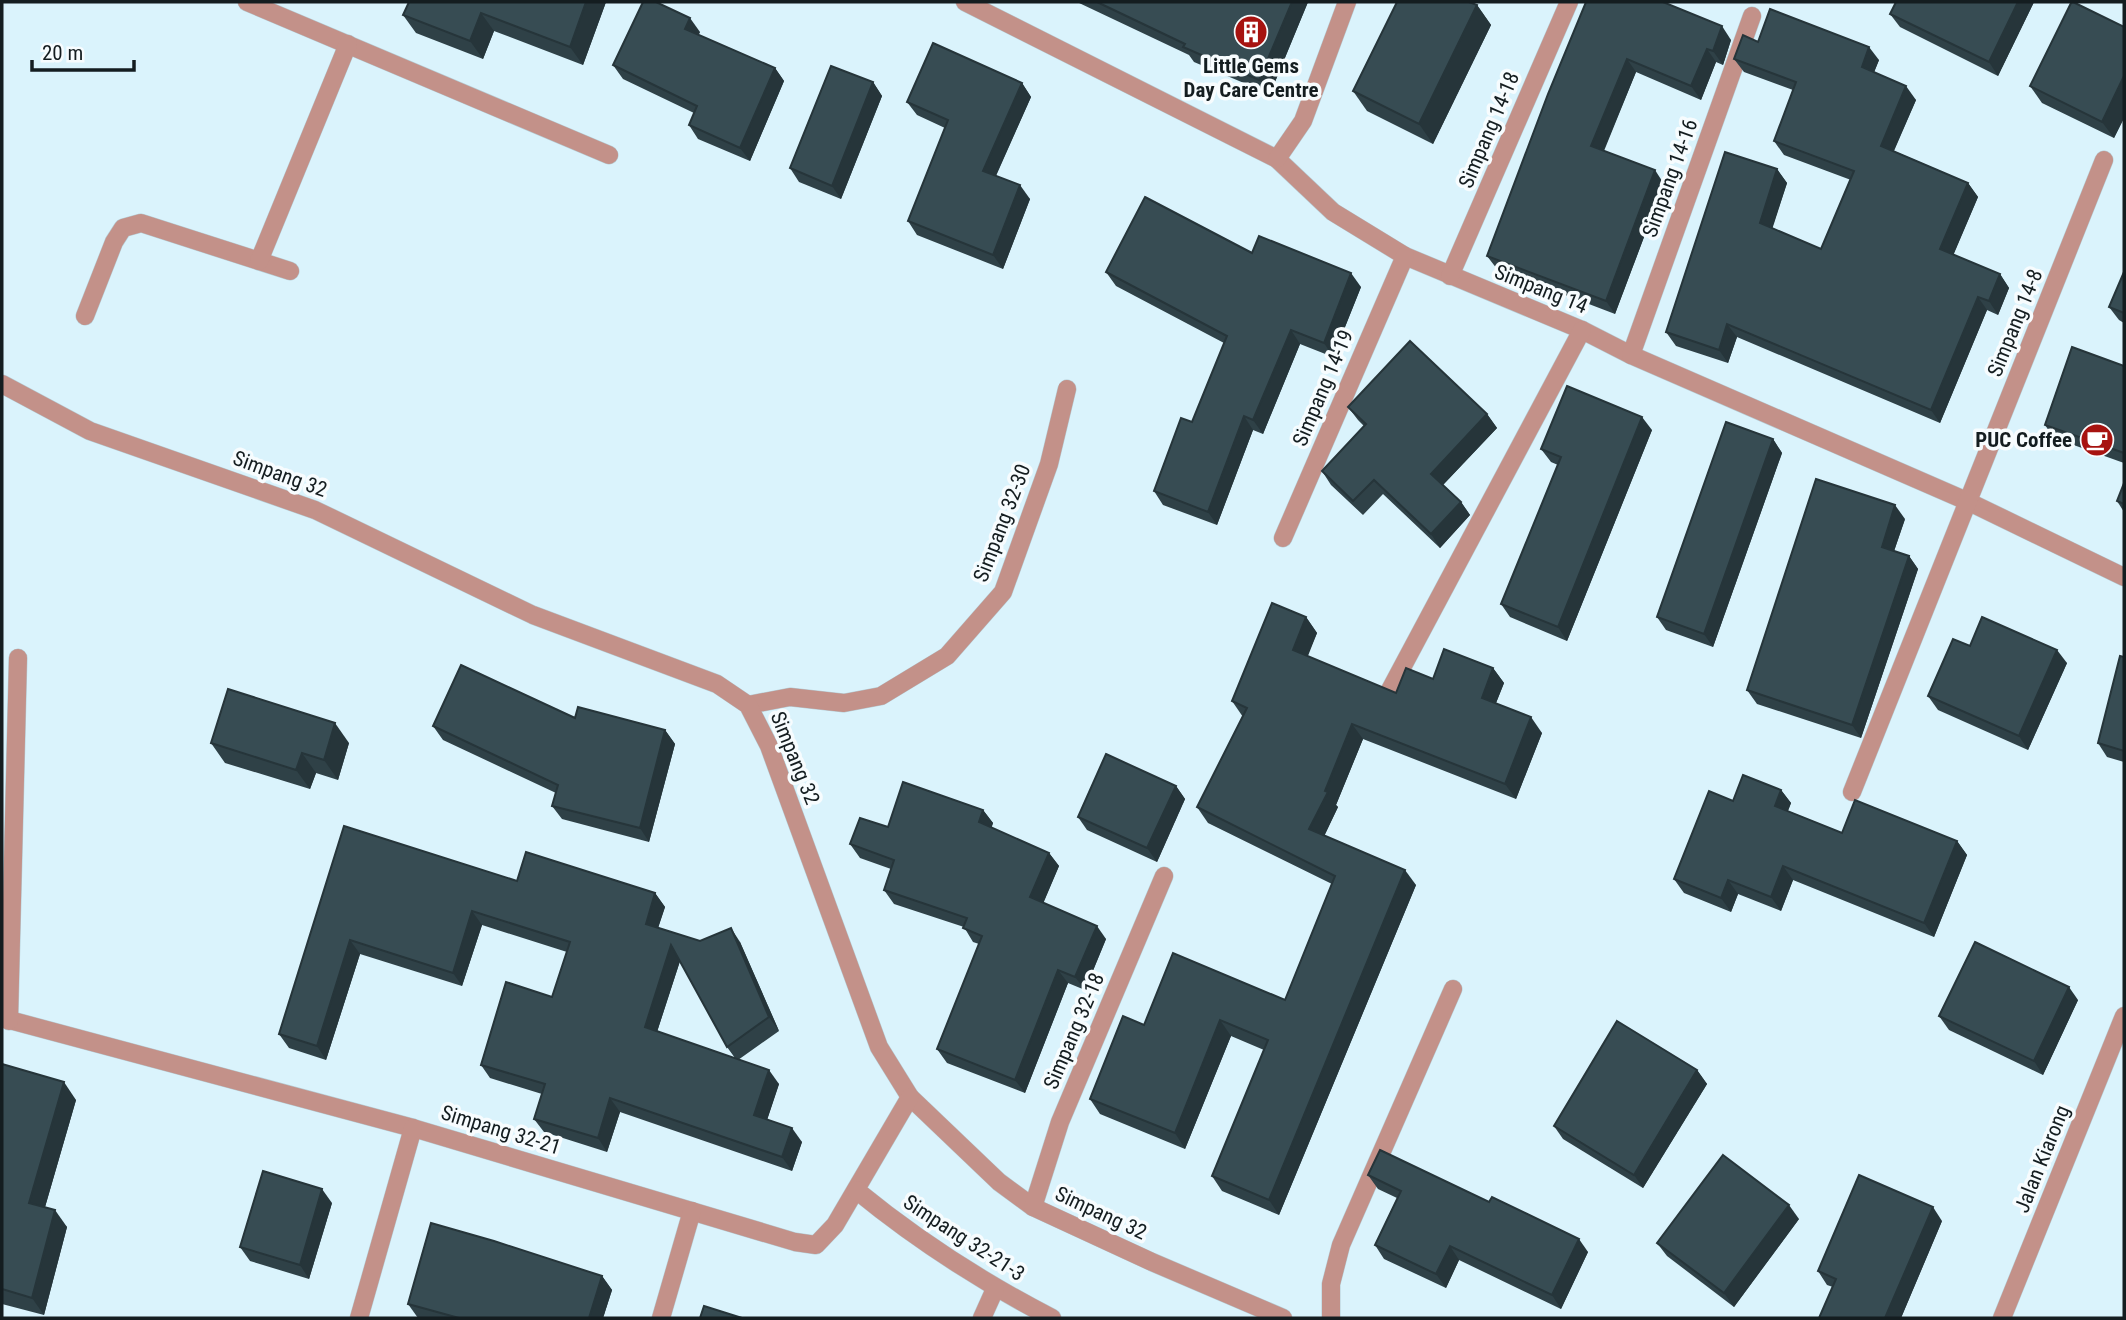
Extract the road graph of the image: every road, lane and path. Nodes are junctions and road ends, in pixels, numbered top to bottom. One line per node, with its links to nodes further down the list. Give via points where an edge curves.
1 (247, 2): 6 (street)
2 (965, 2): 8 (street, Simpang 14)
3 (1347, 2): 8 (street, via 1303,121)
4 (1569, 2): 13 (street, Simpang 14-18)
5 (1752, 16): 16 (street, Simpang 14-16)
6 (348, 44): 7 (street); 11 (street)
7 (609, 155)
8 (1277, 159): 10 (street, Simpang 14, via 1333,212)
9 (2104, 160): 19 (street, Simpang 14-8)
10 (1405, 256): 13 (street, Simpang 14); 20 (street, Simpang 14-19)
11 (259, 261): 12 (street); 14 (street, via 141,223 132,225 123,228 114,242)
12 (290, 271)
13 (1450, 276): 15 (street, Simpang 14)
14 (85, 316)
15 (1582, 330): 16 (street, Simpang 14); 23 (street)
16 (1632, 355): 19 (street, Simpang 14)
17 (2, 385): 24 (street, Simpang 32, via 90,430 315,510 533,615 717,684)
18 (1067, 389): 24 (street, Simpang 32-30, via 1049,464 1003,592 947,656 881,696 844,703 790,697)
19 (1969, 502): 21 (street, Simpang 14); 25 (street, Simpang 14-8)
20 (1283, 538)
21 (2124, 577)
22 (18, 658): 29 (street)
23 (1390, 690)
24 (748, 705): 30 (street, Simpang 32, via 769,746 879,1047)
25 (1852, 792)
26 (1164, 876): 33 (street, Simpang 32-18, via 1060,1122)
27 (1453, 989): 41 (street, via 1341,1245 1331,1284)
28 (2124, 1016): 42 (street, Jalan Kiarong)
29 (5, 1020): 31 (street, Simpang 32-21)
30 (911, 1097): 32 (street, Simpang 32-21); 33 (street, Simpang 32, via 999,1182)
31 (413, 1128): 34 (street, Simpang 32-21); 36 (street)
32 (856, 1190): 34 (street, Simpang 32-21, via 835,1226 816,1245); 35 (street, Simpang 32-21-3)
33 (1033, 1207): 40 (street, Simpang 32)
34 (692, 1211): 37 (street)
35 (995, 1289): 38 (street); 39 (street, Simpang 32-21-3)
36 (359, 1318)
37 (661, 1318)
38 (982, 1318)
39 (1052, 1318)
40 (1283, 1318)
41 (1331, 1318)
42 (2003, 1318)

